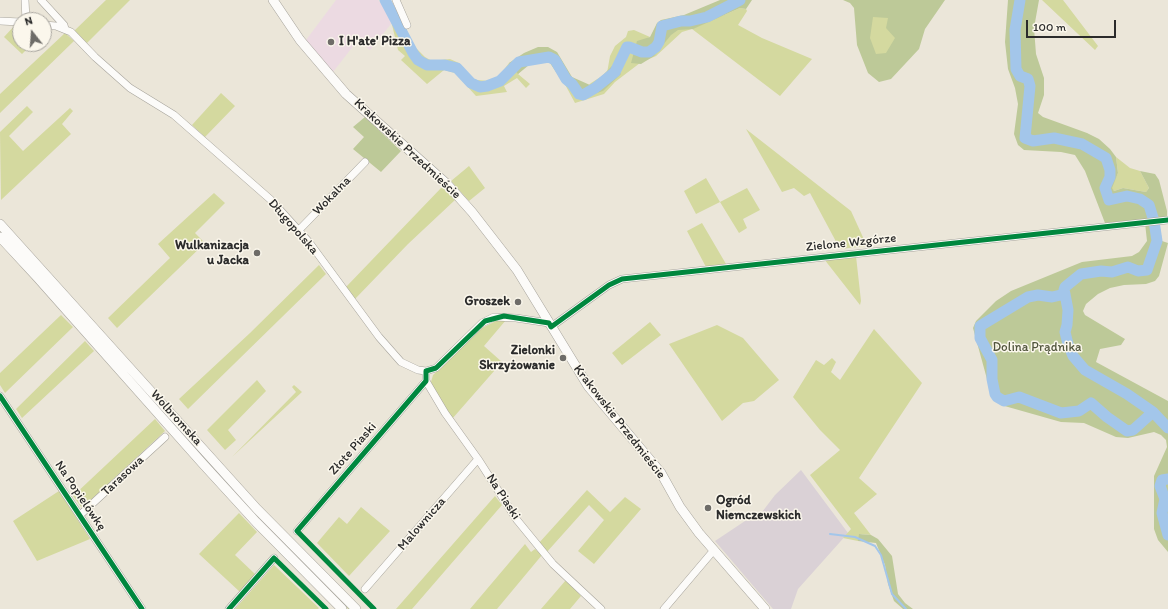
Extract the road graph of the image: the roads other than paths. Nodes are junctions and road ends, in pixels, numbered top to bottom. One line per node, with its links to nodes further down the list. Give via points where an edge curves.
1 (25, 0): 5 (street)
2 (41, 0): 10 (street, Długopolska)
3 (273, 0): 16 (main road, Krakowskie Przedmieście, via 300,40 346,94 447,184 467,206 517,270)
4 (396, 0): 8 (street)
5 (26, 12)
6 (0, 21): 7 (street)
7 (12, 22)
8 (407, 25)
9 (52, 27): 10 (street)
10 (65, 29): 14 (street, Długopolska, via 130,88 174,115 202,139 270,200)
11 (365, 162): 14 (street, Wokalna)
12 (1165, 220): 18 (street, Zielone Wzgórze, via 622,279)
13 (0, 224): 32 (main road, Wolbromska, via 257,509)
14 (299, 230): 19 (street, Długopolska, via 392,354 409,367)
15 (0, 237): 31 (main road, Wolbromska, via 214,476)
16 (539, 306): 17 (street, via 537,315); 18 (main road, Krakowskie Przedmieście)
17 (530, 320): 18 (street); 19 (street, via 500,316 485,321 436,368)
18 (550, 325): 26 (main road, Krakowskie Przedmieście, via 588,386 661,474 688,520)
19 (426, 371): 20 (street)
20 (426, 381): 23 (street, Na Piaski); 25 (street, Złote Piaski)
21 (0, 396): 24 (street, Na Popielówkę)
22 (165, 437): 24 (street, Tarasowa)
23 (478, 459): 28 (street, Malownicza); 33 (street, Na Piaski, via 517,520 539,548)
24 (80, 515): 29 (street, Na Popielówkę)
25 (297, 531)
26 (714, 550): 34 (street); 35 (main road, Krakowskie Przedmieście)
27 (274, 558): 30 (street)
28 (365, 589)
29 (142, 609)
30 (229, 609)
31 (342, 609)
32 (356, 609)
33 (601, 609)
34 (664, 609)
35 (764, 609)

